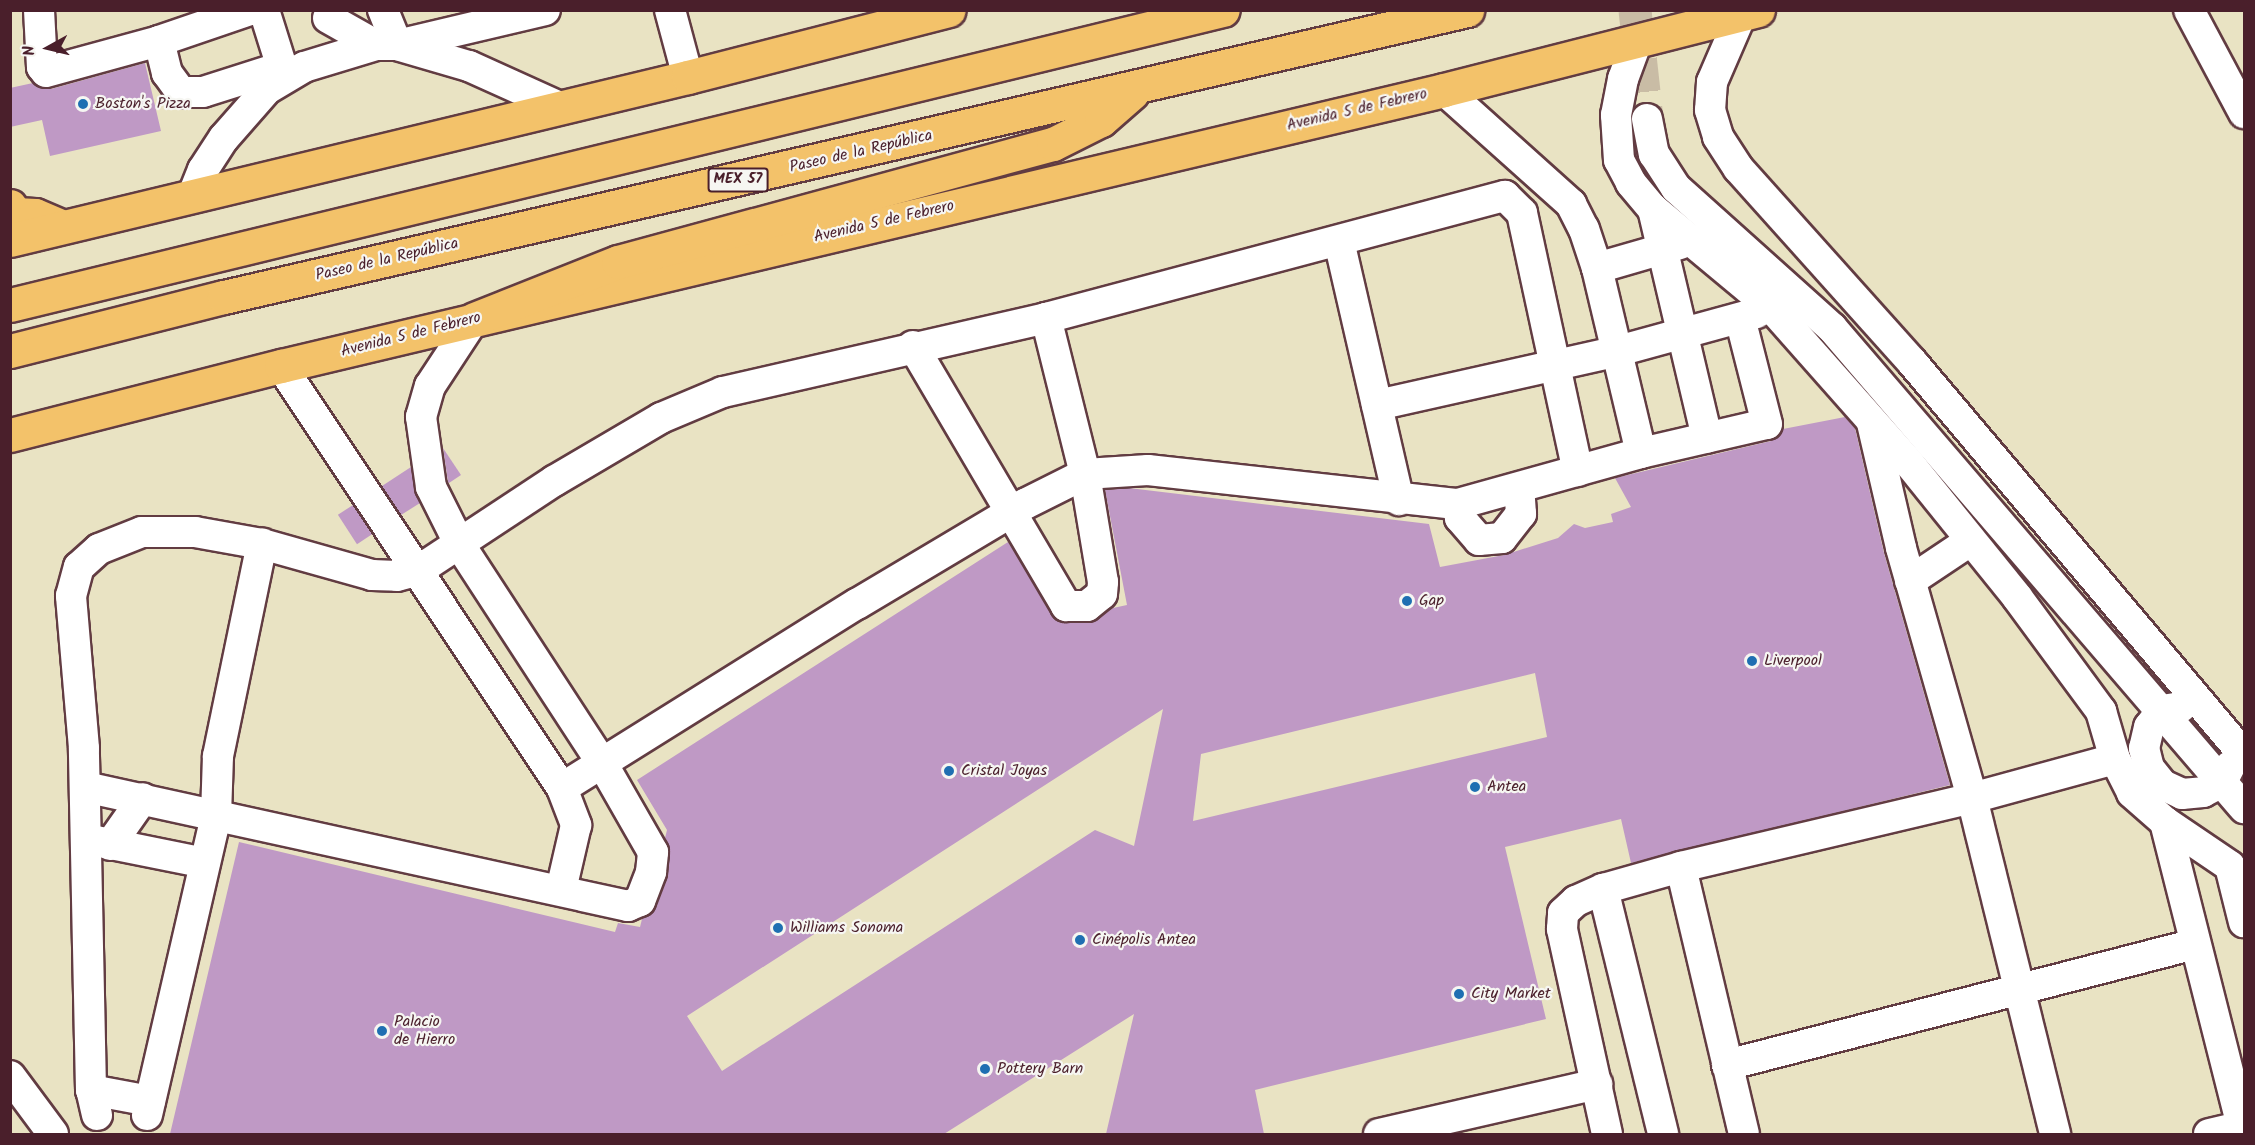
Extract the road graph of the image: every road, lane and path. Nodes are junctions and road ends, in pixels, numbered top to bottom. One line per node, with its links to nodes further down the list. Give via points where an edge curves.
1 (39, 10): 13 (street, via 42,67 46,72)
2 (250, 10): 13 (street)
3 (264, 10): 17 (street)
4 (383, 10): 15 (street)
5 (545, 10): 15 (street)
6 (670, 10): 18 (street)
7 (949, 10): 18 (main road)
8 (1223, 10): 33 (main road)
9 (1467, 10): 19 (main road, Paseo de la República / MEX 57)
10 (2189, 10): 22 (street)
11 (1750, 13): 14 (main road, Avenida 5 de Febrero); 60 (street, via 1712,82 1710,110 1718,137 1738,168 1912,362)
12 (326, 14): 15 (street); 16 (street)
13 (159, 41): 17 (street, via 167,73 181,92 203,92)
14 (1637, 41): 20 (main road, Avenida 5 de Febrero); 26 (street, via 1623,79 1616,115 1619,160 1631,183)
15 (386, 45): 16 (street); 21 (street, via 469,66)
16 (317, 63): 17 (street)
17 (284, 72): 24 (street, via 224,138 203,170)
18 (688, 78): 21 (main road)
19 (1137, 89): 37 (main road, via 1101,120 1053,144 618,262); 40 (main road, Paseo de la República / MEX 57, via 247,292)
20 (1444, 90): 32 (street, via 1571,204); 37 (main road, Avenida 5 de Febrero)
21 (560, 107): 24 (main road)
22 (2244, 112)
23 (1647, 119): 61 (street, via 1654,154 1676,188 1832,328)
24 (192, 197): 27 (main road)
25 (10, 206): 27 (main road, via 15,214 35,215)
26 (1653, 209): 30 (street); 31 (street)
27 (62, 226): 28 (main road)
28 (10, 240)
29 (1339, 242): 35 (street); 43 (street, via 1505,196 1522,213); 44 (street)
30 (1691, 242): 31 (street); 34 (street)
31 (1662, 248): 32 (street); 38 (street)
32 (1597, 268): 41 (street)
33 (10, 305)
34 (1772, 308): 36 (street); 45 (street)
35 (1046, 318): 39 (street); 50 (street)
36 (1740, 318): 38 (street); 47 (street, via 1767,424)
37 (474, 319): 42 (main road, Avenida 5 de Febrero); 57 (street, via 430,386 421,417 431,487)
38 (1683, 335): 41 (street); 47 (street)
39 (913, 346): 54 (street); 57 (street, via 748,385 661,418 554,481)
40 (10, 351)
41 (1618, 351): 43 (street); 48 (street)
42 (281, 366): 46 (main road, Avenida 5 de Febrero); 58 (street)
43 (1556, 366): 44 (street); 49 (street)
44 (1377, 405): 52 (street)
45 (1872, 420): 55 (street); 59 (street)
46 (10, 435)
47 (1707, 438): 48 (street)
48 (1641, 453): 49 (street)
49 (1578, 471): 51 (street)
50 (1085, 474): 52 (street, via 1148,470); 54 (street); 54 (street, via 1103,582 1096,602 1076,608 1066,606)
51 (1520, 488): 53 (street); 53 (street, via 1521,514 1502,538 1479,540 1460,518)
52 (1399, 500): 53 (street)
53 (1458, 504)
54 (1009, 514): 64 (street)
55 (1970, 541): 59 (street); 63 (street, via 2017,597 2101,711)
56 (262, 544): 58 (street, via 372,575 397,576); 66 (street, via 195,532 142,532 99,549 79,567 71,596); 71 (street, via 218,756)
57 (460, 545): 58 (street); 64 (street)
58 (418, 570): 67 (street)
59 (1910, 580): 69 (street)
60 (2201, 703): 61 (street); 62 (street)
61 (2162, 710): 65 (street); 65 (street, via 2149,727 2144,748 2149,768 2163,785 2182,794 2204,792)
62 (2241, 752): 65 (street)
63 (2115, 759): 69 (street); 72 (street, via 2132,793)
64 (602, 763): 67 (street); 77 (street, via 652,852 646,890 640,901 628,906)
65 (2222, 782): 70 (street)
66 (85, 787): 68 (street); 73 (street)
67 (562, 788): 77 (street, via 576,825)
68 (143, 798): 71 (street); 73 (street)
69 (1972, 798): 75 (street); 80 (street)
70 (2244, 808)
71 (216, 816): 74 (street); 77 (street)
72 (2164, 822): 78 (street, via 2230,866); 79 (street)
73 (98, 842): 74 (street); 74 (street, via 94,1103 148,1108)
74 (205, 863)
75 (1681, 867): 76 (street); 81 (street)
76 (1603, 889): 83 (street, via 1576,901 1563,913 1562,929); 88 (street)
77 (561, 890)
78 (2244, 922)
79 (2195, 944): 80 (street); 84 (street)
80 (2019, 989): 81 (street); 90 (street)
81 (1728, 1065): 89 (street)
82 (10, 1076): 85 (street)
83 (1597, 1084): 86 (street); 87 (street)
84 (2243, 1126): 91 (street)
85 (53, 1134)
86 (1379, 1134)
87 (1607, 1134)
88 (1663, 1134)
89 (1744, 1134)
90 (2055, 1134)
91 (2209, 1134)

